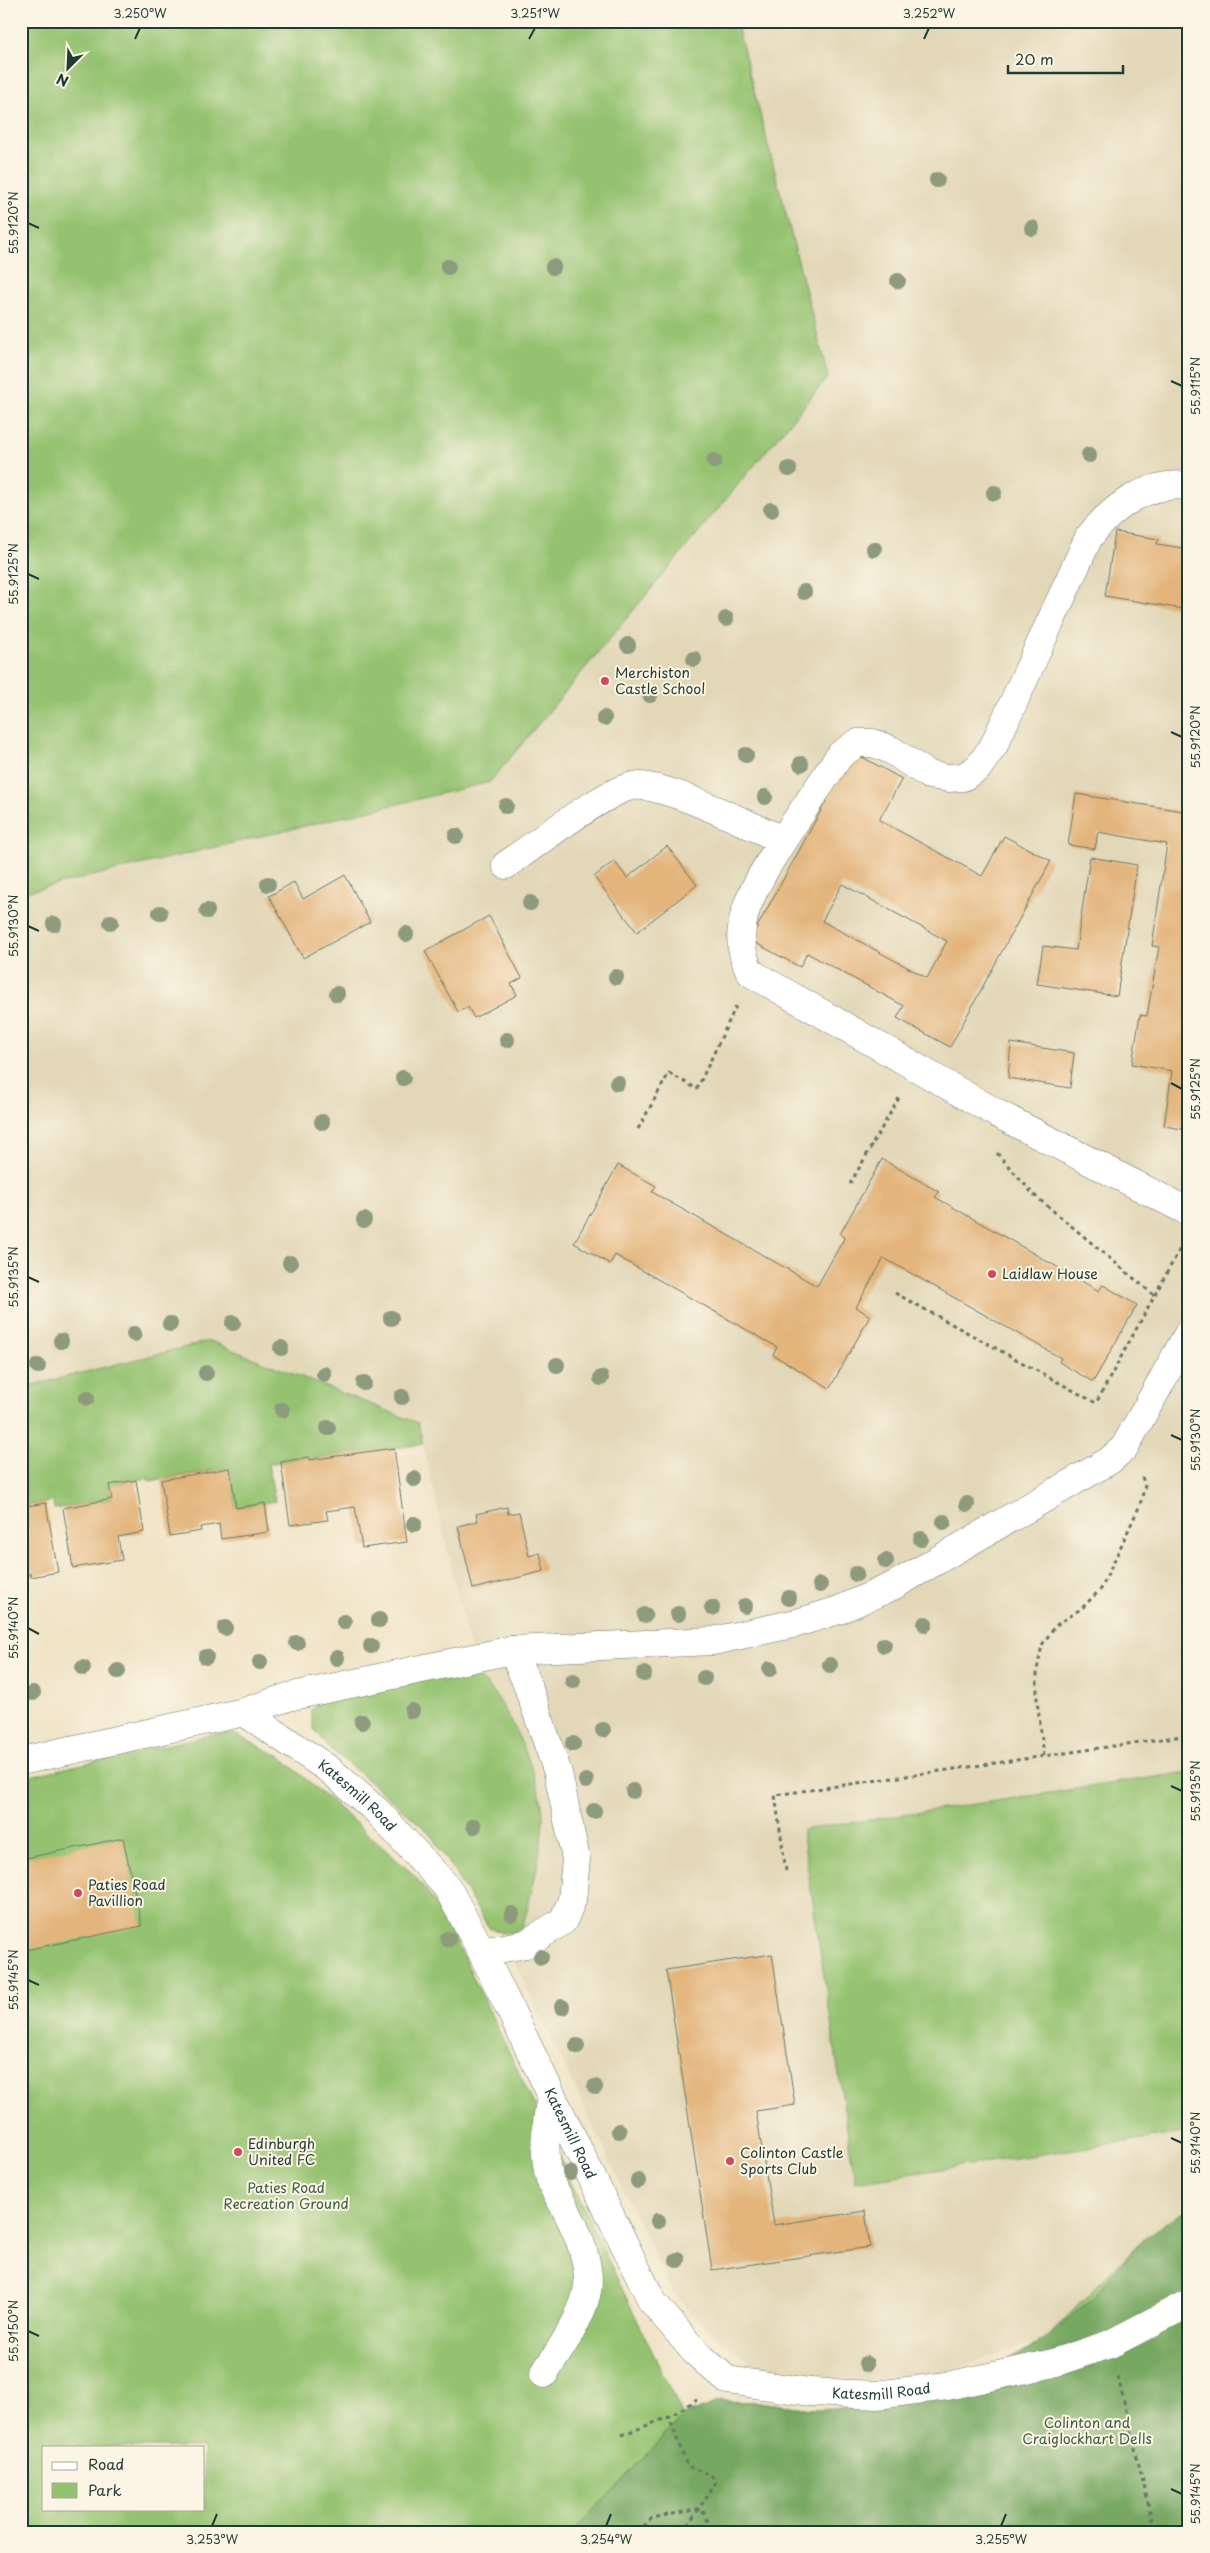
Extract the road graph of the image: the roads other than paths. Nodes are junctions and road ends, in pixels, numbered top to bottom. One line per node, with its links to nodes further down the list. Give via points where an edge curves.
1 (1189, 486): 2 (street, via 1148,489 1111,512 1088,537 994,745 978,768 962,777 929,775 892,750 874,743 857,742 840,755)
2 (783, 840): 3 (street, via 676,794 651,786 632,786 607,797); 4 (street, via 754,888 742,918 743,960 751,973 998,1114)
3 (506, 865)
4 (1189, 1212)
5 (1189, 1332): 6 (street, via 1124,1448 1109,1461 893,1586 839,1610 797,1623 713,1641)
6 (512, 1650): 7 (street, via 288,1697); 9 (street, via 558,1773 576,1859 572,1900 563,1921 526,1944)
7 (244, 1712): 8 (street); 9 (street, Katesmill Road, via 330,1770 378,1811 447,1887)
8 (21, 1761)
9 (482, 1952): 10 (street, Katesmill Road)
10 (551, 2096): 11 (street, Katesmill Road, via 652,2301 695,2352 727,2380 810,2392 877,2395 947,2386 1050,2364 1110,2344); 12 (street, via 544,2150 551,2180 570,2217 583,2253 588,2279 575,2324)
11 (1189, 2303)
12 (544, 2374)

